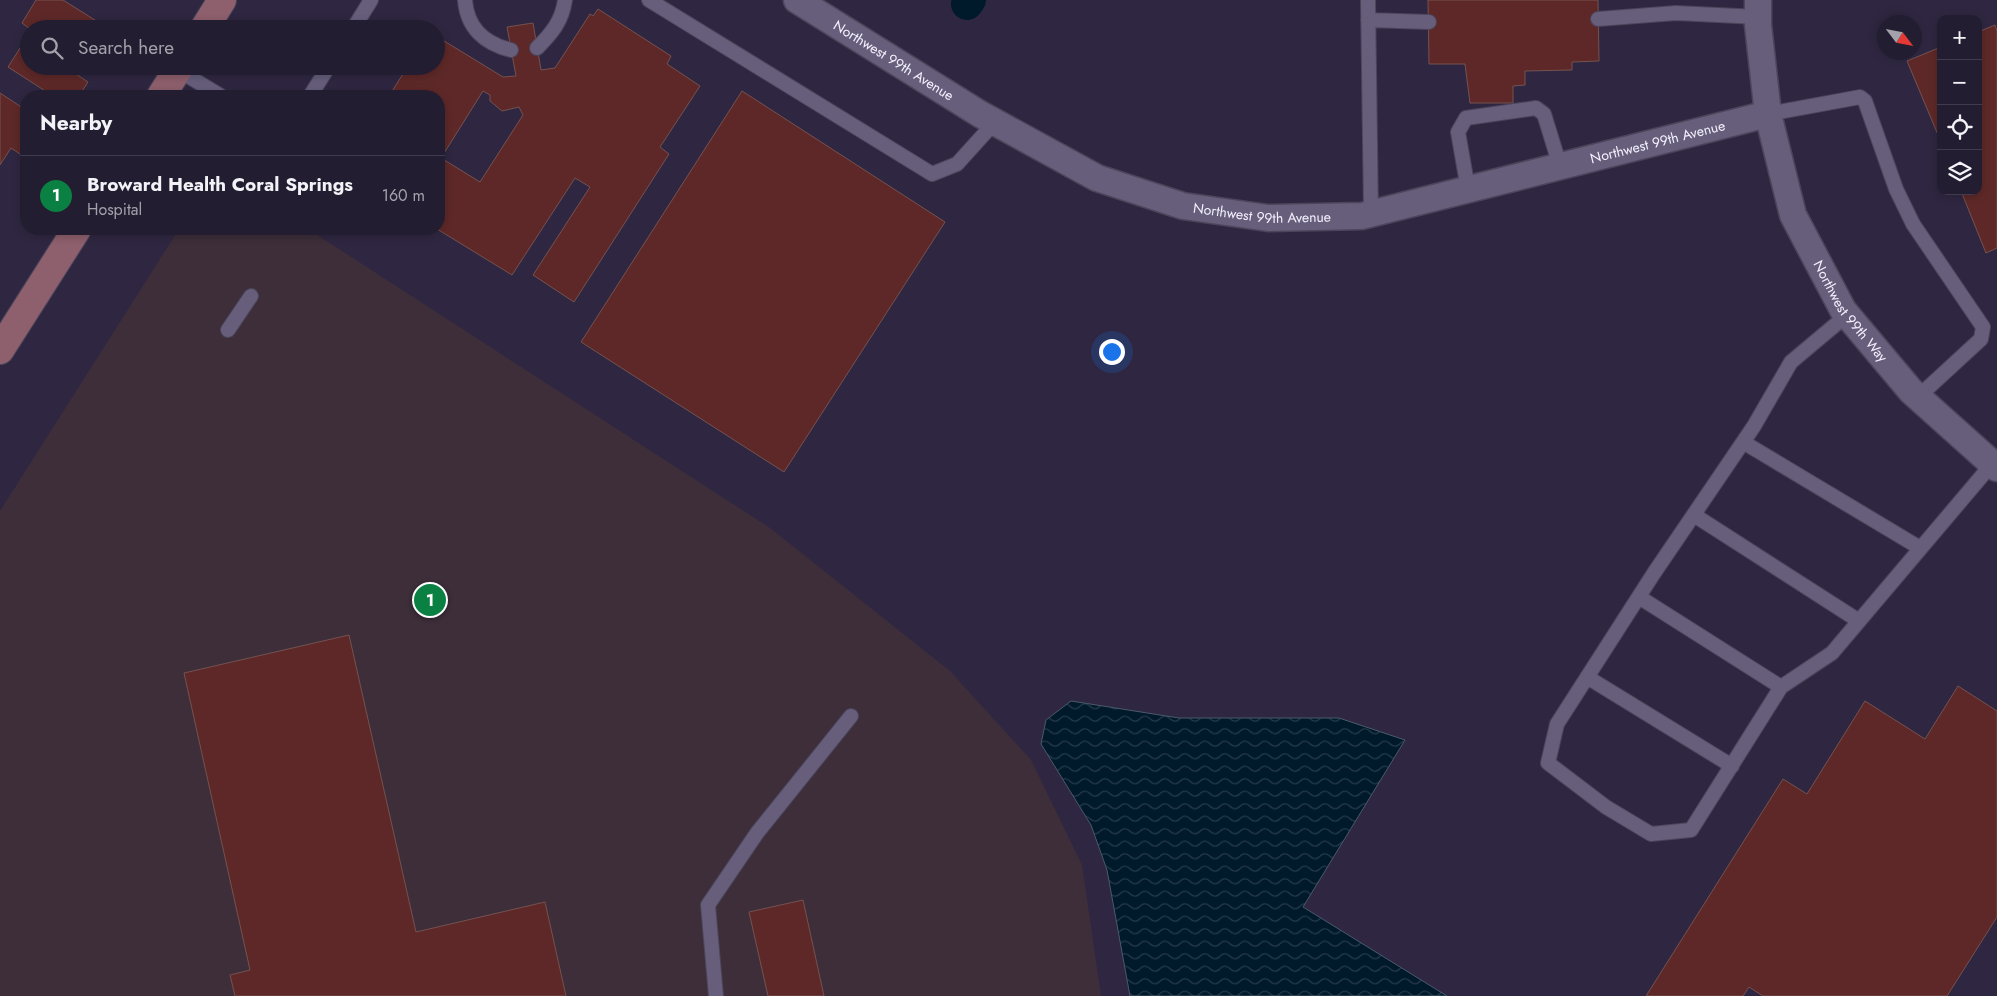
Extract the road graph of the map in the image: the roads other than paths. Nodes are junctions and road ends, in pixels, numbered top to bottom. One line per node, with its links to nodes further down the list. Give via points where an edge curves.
1 (222, 0): 10 (street)
2 (371, 0): 11 (lane)
3 (466, 0): 15 (lane, via 472,26 497,47)
4 (565, 0): 14 (lane, via 556,28)
5 (649, 0): 23 (lane, via 932,174 957,164)
6 (797, 0): 23 (street, Northwest 99th Avenue)
7 (1368, 0): 12 (lane)
8 (1758, 8): 9 (lane); 22 (street, Northwest 99th Way)
9 (1598, 19)
10 (210, 20)
11 (358, 20)
12 (1368, 20): 13 (lane); 26 (lane)
13 (1429, 22)
14 (537, 48)
15 (511, 50)
16 (174, 75): 19 (street)
17 (190, 75): 20 (lane)
18 (323, 75): 21 (lane)
19 (165, 90)
20 (212, 90)
21 (314, 90)
22 (1768, 114): 24 (street, Northwest 99th Avenue); 29 (street, Northwest 99th Way, via 1793,215); 32 (lane, via 1860,97 1865,100 1896,189 1913,224 1983,327 1981,339)
23 (995, 122): 26 (street, Northwest 99th Avenue, via 1097,178 1183,206 1268,218 1362,216)
24 (1560, 166): 25 (street, Northwest 99th Avenue); 25 (lane, via 1544,114 1536,108 1466,118 1458,132)
25 (1468, 189): 26 (street, Northwest 99th Avenue)
26 (1371, 213)
27 (73, 235): 31 (street)
28 (251, 296): 30 (lane)
29 (1847, 315): 32 (street, Northwest 99th Way); 33 (lane, via 1791,362)
30 (228, 330)
31 (0, 350)
32 (1918, 397): 34 (street, Northwest 99th Way)
33 (1743, 442): 35 (lane); 36 (lane)
34 (1994, 466): 36 (lane)
35 (1694, 515): 37 (lane); 38 (lane)
36 (1920, 548): 38 (lane)
37 (1639, 597): 39 (lane); 40 (lane)
38 (1860, 621): 40 (lane, via 1832,653)
39 (1587, 677): 42 (lane); 42 (lane, via 1557,724 1548,763 1613,812 1651,834 1691,830)
40 (1781, 687): 42 (lane)
41 (851, 716): 43 (lane, via 758,833 708,905)
42 (1732, 766)
43 (716, 996)

